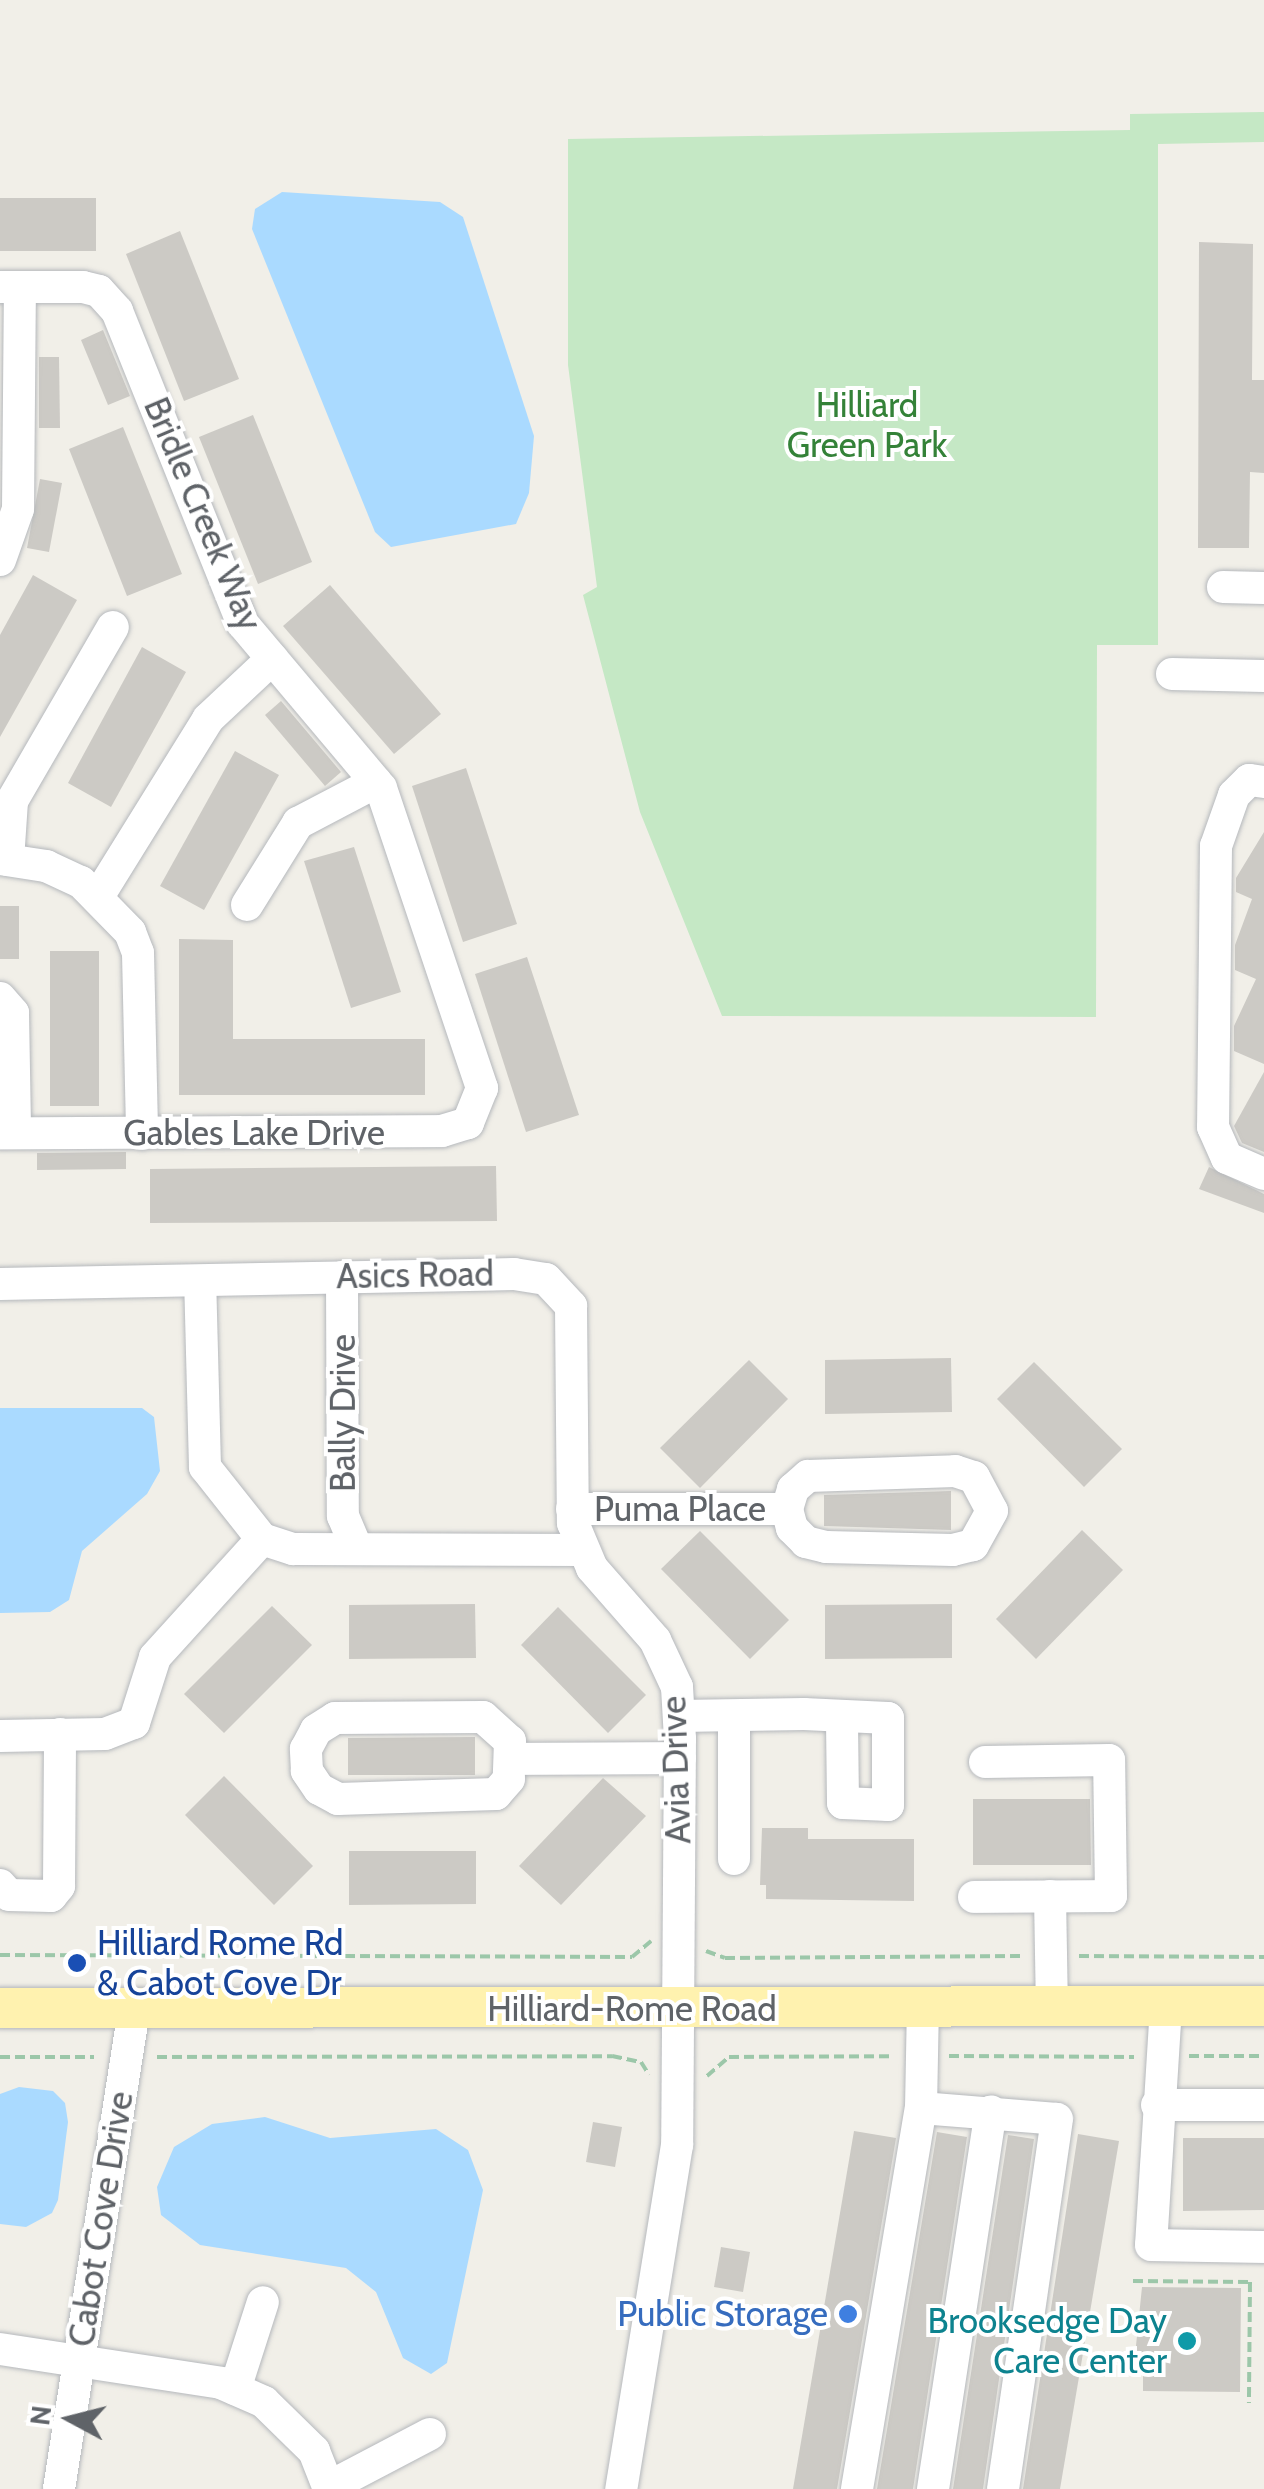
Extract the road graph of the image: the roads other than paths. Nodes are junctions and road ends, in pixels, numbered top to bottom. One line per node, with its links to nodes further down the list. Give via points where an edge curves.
1 (10, 287): 2 (street, via 18,509); 6 (street, Bridle Creek Way, via 84,286 110,300 243,624)
2 (0, 560)
3 (1223, 588): 4 (street)
4 (1264, 588)
5 (113, 628): 11 (street, via 12,802)
6 (272, 659): 9 (street, Bridle Creek Way); 12 (street, via 208,718)
7 (1172, 674): 8 (street)
8 (1264, 676)
9 (376, 782): 13 (street, via 298,823); 15 (street, Bridle Creek Way)
10 (1264, 782): 18 (street, via 1249,780 1234,796 1216,846 1213,1127 1227,1158)
11 (4, 860): 12 (street, via 64,872)
12 (99, 895): 17 (street, via 138,953)
13 (247, 905)
14 (0, 998): 16 (street, via 13,1014)
15 (482, 1088): 17 (street, Gables Lake Drive, via 468,1124 442,1131)
16 (8, 1133): 17 (street, Gables Lake Drive)
17 (142, 1134)
18 (1264, 1174)
19 (342, 1277): 20 (street, Asics Road); 23 (street, Asics Road, via 532,1275 564,1296 574,1318); 25 (street, Bally Drive, via 343,1516)
20 (200, 1282): 21 (street, Asics Road); 24 (street, via 205,1467)
21 (0, 1284)
22 (787, 1508): 22 (street, Puma Place, via 808,1476 955,1471 974,1478 992,1511 973,1545 954,1550 806,1542 792,1528); 23 (street, Puma Place)
23 (572, 1509): 26 (street, Asics Road)
24 (262, 1539): 25 (street, via 293,1549); 30 (street, via 155,1658 134,1723 120,1732)
25 (356, 1546): 26 (street)
26 (582, 1550): 27 (street, Avia Drive, via 614,1598 655,1640 677,1687)
27 (679, 1716): 28 (street); 32 (street, Avia Drive)
28 (734, 1716): 29 (street); 36 (street)
29 (842, 1716)
30 (60, 1734): 31 (street); 37 (street, via 59,1886 52,1896 8,1895)
31 (0, 1736): 34 (street)
32 (680, 1758): 33 (street); 46 (street, Avia Drive)
33 (512, 1759): 33 (street, via 502,1786 476,1799 338,1799 312,1780 306,1749 316,1730 335,1718 484,1717 510,1741)
34 (0, 1760)
35 (985, 1762): 39 (street, via 1109,1760 1111,1896)
36 (734, 1858)
37 (0, 1884)
38 (974, 1896): 39 (street)
39 (1050, 1896): 41 (street)
40 (1264, 2006): 42 (main road, Hilliard-Rome Road)
41 (1052, 2007): 42 (main road, Hilliard-Rome Road); 45 (main road, Hilliard-Rome Road)
42 (1166, 2007): 47 (street)
43 (0, 2008): 44 (main road, Hilliard-Rome Road)
44 (134, 2008): 46 (main road, Hilliard-Rome Road); 54 (street, Cabot Cove Drive)
45 (924, 2008): 46 (main road, Hilliard-Rome Road); 49 (street)
46 (677, 2009): 59 (street, Avia Drive, via 677,2145)
47 (1157, 2105): 48 (street); 51 (street, via 1151,2245)
48 (1264, 2105)
49 (921, 2108): 50 (street); 60 (street)
50 (991, 2111): 61 (street); 62 (street, via 1057,2119)
51 (1264, 2247)
52 (263, 2302): 55 (street)
53 (0, 2349): 54 (street)
54 (80, 2360): 55 (street); 58 (street, Cabot Cove Drive)
55 (234, 2389): 57 (street, via 293,2426 314,2452)
56 (430, 2434): 57 (street)
57 (329, 2488)
58 (59, 2489)
59 (621, 2489)
60 (856, 2489)
61 (933, 2489)
62 (1003, 2489)

